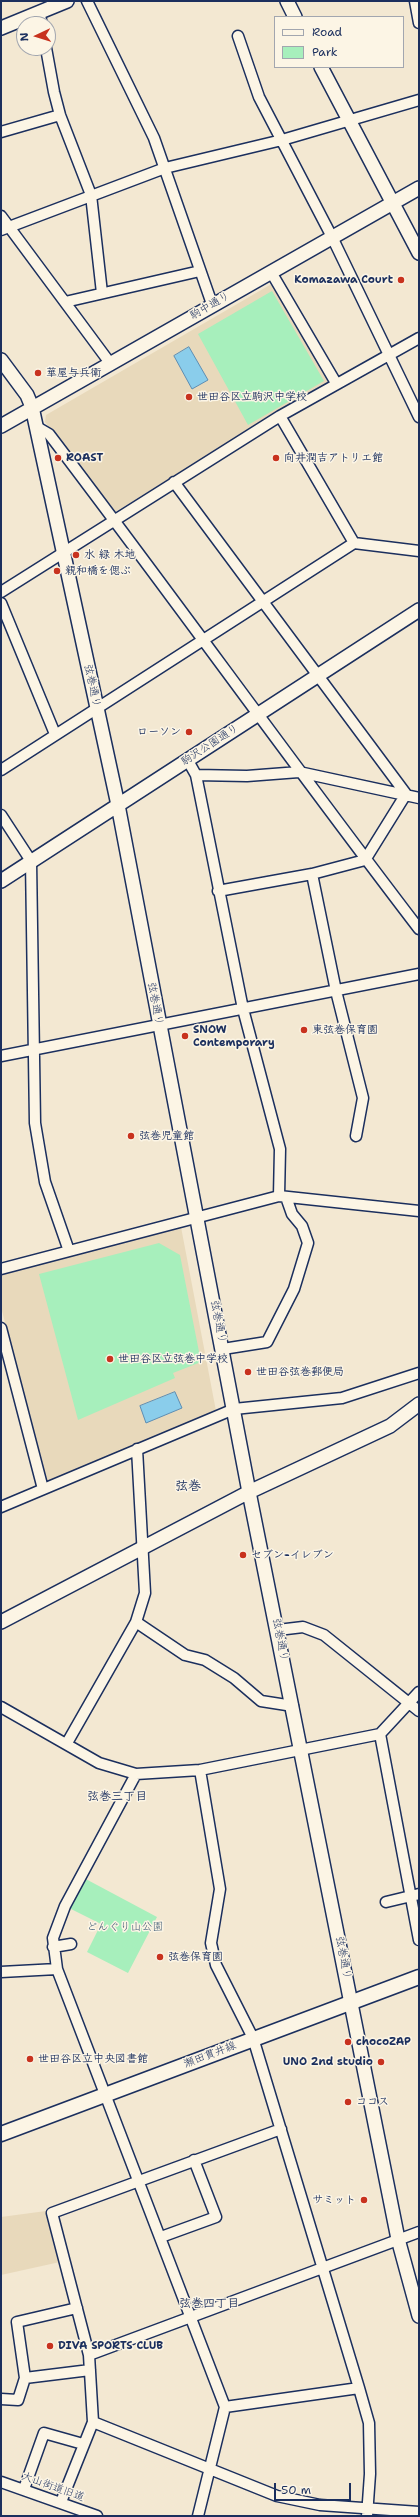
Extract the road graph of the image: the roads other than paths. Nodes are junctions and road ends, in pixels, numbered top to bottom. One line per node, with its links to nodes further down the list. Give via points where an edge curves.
1 (67, 1): 5 (street)
2 (87, 1): 18 (street, via 142,111)
3 (287, 1): 6 (street)
4 (415, 1): 7 (street)
5 (43, 16)
6 (294, 16)
7 (419, 23)
8 (16, 24): 9 (street)
9 (1, 28)
10 (238, 36): 17 (street, via 258,97)
11 (47, 56): 14 (street)
12 (322, 68): 15 (street)
13 (419, 100): 15 (street)
14 (60, 115): 16 (street); 20 (street)
15 (349, 120): 17 (street); 21 (street)
16 (1, 132)
17 (282, 140): 18 (street); 24 (street)
18 (165, 168): 20 (street); 26 (street)
19 (419, 188): 21 (street, 駒中通り)
20 (91, 195): 23 (street); 28 (street)
21 (393, 203): 24 (street, 駒中通り); 25 (street)
22 (1, 216): 23 (street)
23 (5, 228): 29 (street)
24 (332, 237): 27 (street, 駒中通り); 32 (street)
25 (419, 253)
26 (200, 271): 28 (street); 30 (street)
27 (271, 272): 30 (street, 駒中通り); 35 (street)
28 (102, 293): 29 (street)
29 (65, 302): 34 (street)
30 (212, 304): 34 (street, 駒中通り)
31 (419, 338): 32 (street)
32 (389, 355): 35 (street); 38 (street)
33 (1, 360): 36 (street, 弦巻通り, via 27,395)
34 (110, 363): 36 (street, 駒中通り)
35 (336, 383): 37 (street)
36 (32, 407): 39 (street, 駒中通り); 40 (street, 弦巻通り)
37 (280, 416): 41 (street); 43 (street)
38 (419, 417)
39 (1, 426)
40 (37, 427): 42 (street, via 49,434); 45 (street, 弦巻通り)
41 (174, 482): 42 (street); 47 (street)
42 (114, 520): 45 (street); 50 (street)
43 (354, 543): 44 (street); 47 (street)
44 (419, 550)
45 (64, 552): 46 (street); 52 (street, 弦巻通り)
46 (1, 592)
47 (262, 602): 50 (street); 51 (street)
48 (1, 603): 54 (street)
49 (419, 610): 51 (street, 駒沢公園通り)
50 (203, 640): 52 (street); 53 (street)
51 (318, 674): 53 (street, 駒沢公園通り); 59 (street)
52 (96, 708): 54 (street); 61 (street, 弦巻通り)
53 (256, 715): 55 (street, 駒沢公園通り); 57 (street)
54 (55, 734): 56 (street)
55 (187, 759): 58 (street); 61 (street, 駒沢公園通り)
56 (1, 770)
57 (299, 772): 58 (street, via 247,776); 59 (street); 63 (street)
58 (196, 775): 67 (street)
59 (406, 794): 60 (street); 63 (street)
60 (419, 798)
61 (118, 804): 64 (street, 駒沢公園通り); 72 (street, 弦巻通り)
62 (1, 815): 64 (street)
63 (365, 860): 65 (street); 68 (street)
64 (31, 861): 66 (street, 駒沢公園通り); 73 (street)
65 (312, 874): 67 (street); 70 (street)
66 (1, 881)
67 (218, 891): 71 (street)
68 (419, 929)
69 (419, 974): 70 (street)
70 (336, 990): 71 (street); 75 (street, via 364,1102)
71 (242, 1009): 72 (street); 76 (street, via 280,1149)
72 (159, 1026): 73 (street); 78 (street, 弦巻通り)
73 (32, 1050): 74 (street); 79 (street, via 35,1123 45,1182)
74 (1, 1056)
75 (356, 1136)
76 (283, 1196): 77 (street); 78 (street); 82 (street, via 292,1214 302,1226 308,1243 294,1289 267,1342)
77 (419, 1211)
78 (197, 1218): 79 (street); 82 (street, 弦巻通り)
79 (69, 1251): 80 (street)
80 (1, 1269)
81 (1, 1328): 87 (street)
82 (223, 1349): 85 (street, 弦巻通り)
83 (419, 1373): 85 (street, via 342,1398)
84 (419, 1404): 88 (street, via 390,1426)
85 (234, 1409): 86 (street); 88 (street, 弦巻通り)
86 (137, 1449): 87 (street); 90 (street)
87 (43, 1489): 89 (street)
88 (249, 1492): 90 (street); 93 (street, 弦巻通り)
89 (1, 1507)
90 (144, 1549): 91 (street); 92 (street, via 145,1593)
91 (1, 1622)
92 (136, 1622): 96 (street, via 185,1655 205,1660 234,1678 262,1701); 100 (street)
93 (278, 1630): 95 (street, via 303,1627 324,1634); 96 (street, 弦巻通り)
94 (419, 1692): 95 (street)
95 (408, 1703): 98 (street); 99 (street)
96 (293, 1706): 101 (street, 弦巻通り)
97 (1, 1707): 100 (street)
98 (419, 1712)
99 (380, 1734): 101 (street); 104 (street)
100 (67, 1743): 103 (street, via 99,1763)
101 (302, 1750): 102 (street); 112 (street, 弦巻通り)
102 (200, 1770): 103 (street); 113 (street, via 220,1889 211,1943 216,1965)
103 (136, 1774): 108 (street, via 66,1906 52,1938)
104 (415, 1895): 105 (street); 106 (street)
105 (386, 1902)
106 (419, 1940)
107 (71, 1944): 108 (street)
108 (53, 1947): 109 (street)
109 (57, 1969): 110 (street); 114 (street)
110 (1, 1972)
111 (419, 1977): 112 (main road, 瀬田貫井線)
112 (352, 2003): 113 (main road, 瀬田貫井線); 121 (street, 弦巻通り)
113 (253, 2038): 114 (main road, 瀬田貫井線); 115 (street)
114 (106, 2095): 116 (main road, 瀬田貫井線); 118 (street)
115 (281, 2128): 117 (street); 122 (street)
116 (1, 2134)
117 (194, 2160): 118 (street); 120 (street, via 216,2217)
118 (139, 2180): 120 (street); 123 (street, via 52,2213)
119 (419, 2232): 121 (street)
120 (161, 2237): 125 (street)
121 (398, 2239): 122 (street); 124 (street, 弦巻通り)
122 (324, 2267): 125 (street); 129 (street)
123 (77, 2308): 126 (street); 128 (street, via 16,2322)
124 (419, 2316)
125 (190, 2317): 126 (street); 131 (street)
126 (89, 2355): 127 (street)
127 (90, 2370): 128 (street); 132 (street)
128 (25, 2378): 130 (street, via 18,2400)
129 (360, 2388): 131 (street); 138 (street, via 369,2423)
130 (1, 2398)
131 (224, 2407): 134 (street)
132 (92, 2422): 133 (street); 134 (street)
133 (83, 2444): 136 (street, via 44,2433); 137 (street)
134 (210, 2470): 138 (street, via 277,2496); 141 (street)
135 (1, 2482): 136 (street, 大山街道旧道)
136 (24, 2489): 137 (street, 大山街道旧道)
137 (61, 2502): 140 (street, 大山街道旧道)
138 (368, 2512): 139 (street)
139 (419, 2512)
140 (97, 2516)
141 (198, 2516)

